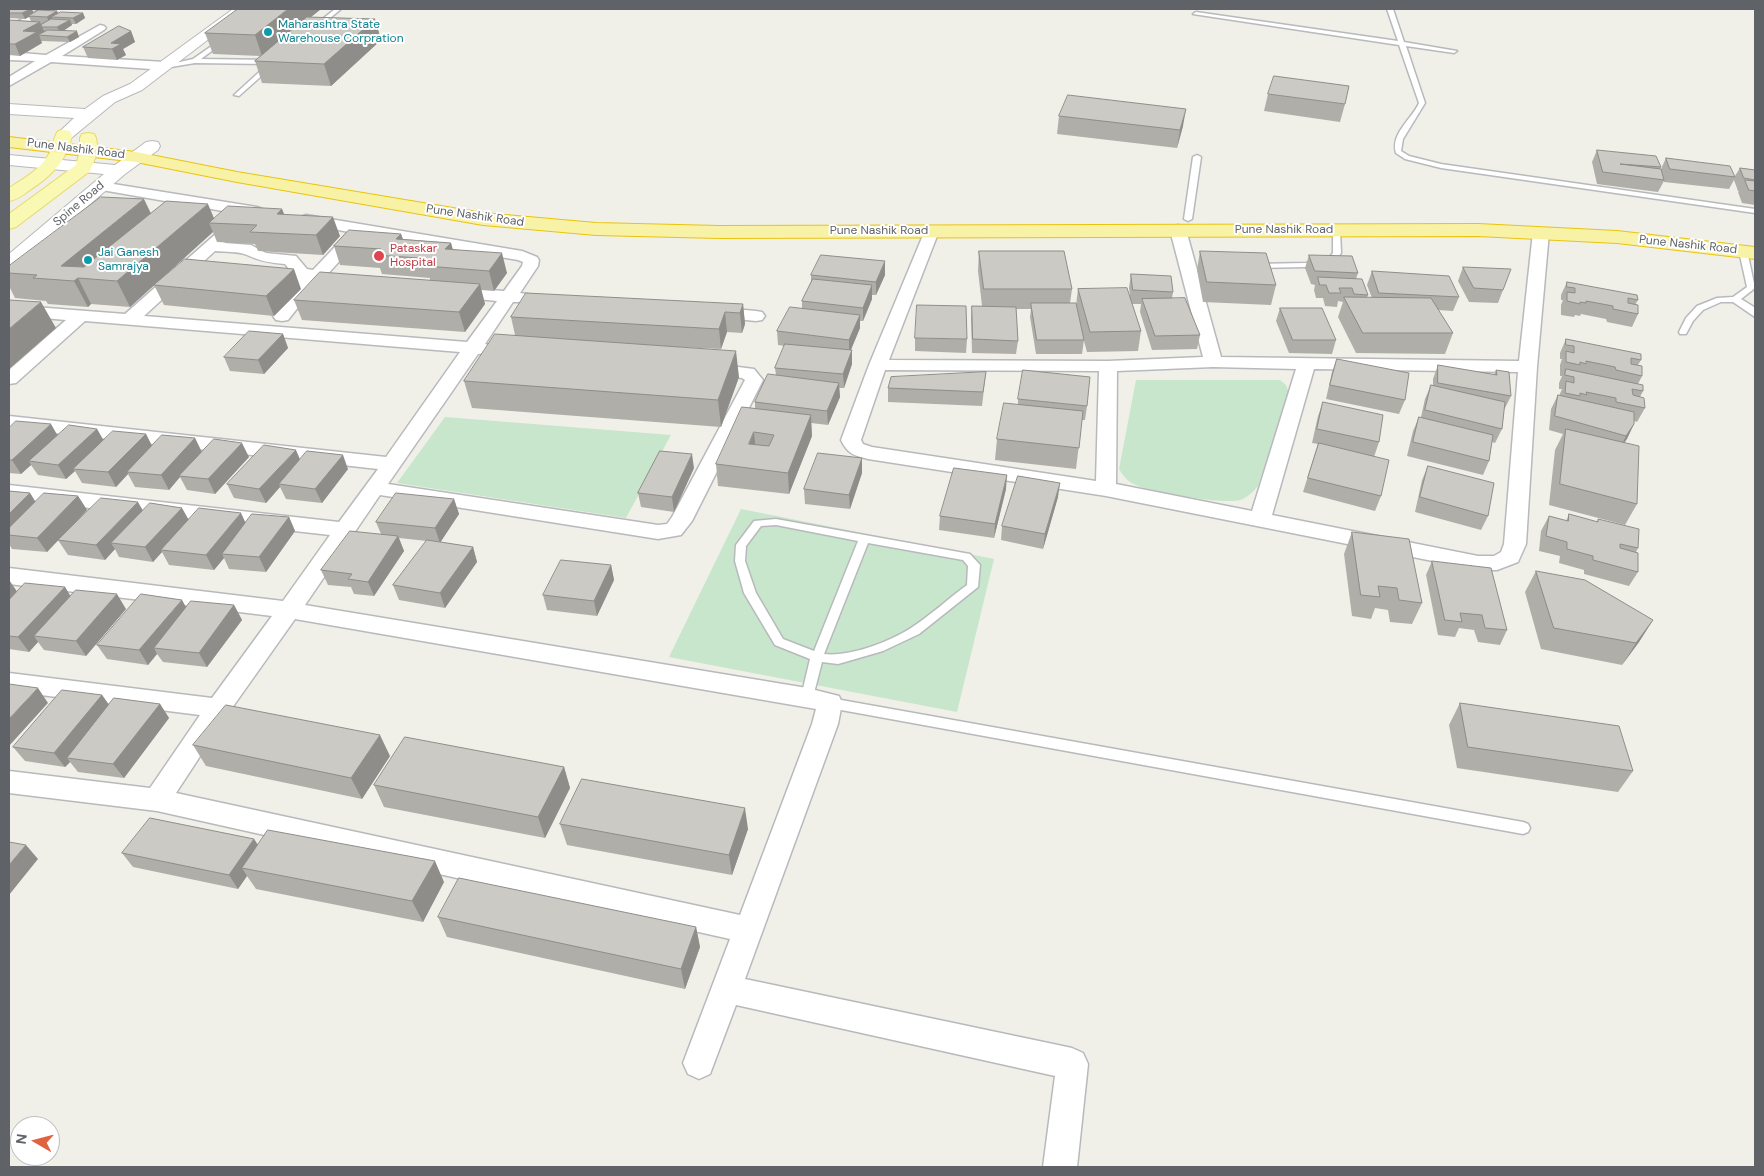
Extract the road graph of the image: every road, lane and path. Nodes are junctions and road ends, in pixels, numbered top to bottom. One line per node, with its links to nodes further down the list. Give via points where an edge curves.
1 (49, 9): 7 (street)
2 (241, 9): 17 (street)
3 (338, 9): 8 (lane)
4 (1390, 9): 10 (lane)
5 (1196, 14): 10 (lane)
6 (100, 28): 14 (street)
7 (9, 31)
8 (310, 32)
9 (226, 38): 15 (lane)
10 (1402, 44): 11 (lane); 34 (lane, via 1422,103 1396,145 1398,152 1407,158 1441,166)
11 (1454, 51)
12 (9, 56): 14 (street)
13 (281, 56): 16 (lane)
14 (48, 58): 17 (street); 18 (street)
15 (196, 61): 16 (lane); 17 (lane)
16 (274, 62): 20 (lane)
17 (165, 66): 19 (street)
18 (9, 82)
19 (124, 93): 22 (street, via 108,99); 26 (street, Spine Road, via 126,99 98,125)
20 (237, 95)
21 (9, 109): 22 (street)
22 (88, 114): 25 (street)
23 (9, 129): 25 (highway, Pune Nashik Road)
24 (9, 142): 25 (highway, Pune Nashik Road)
25 (60, 149): 26 (highway, Pune Nashik Road); 29 (street); 32 (main road)
26 (87, 152): 27 (highway, Pune Nashik Road); 30 (street); 35 (main road, Spine Road)
27 (144, 152): 30 (street, Spine Road); 36 (highway, Pune Nashik Road, via 574,215 637,219); 39 (highway, Pune Nashik Road, via 414,208 552,226 654,231)
28 (1197, 157): 36 (lane)
29 (9, 160)
30 (119, 170): 31 (street, Spine Road)
31 (100, 186): 33 (street, via 190,205); 43 (street, Spine Road)
32 (9, 196)
33 (251, 211): 37 (street); 41 (street)
34 (1755, 211)
35 (9, 223)
36 (1183, 225): 38 (highway, Pune Nashik Road); 39 (highway, Pune Nashik Road); 42 (highway, Pune Nashik Road, via 1500,219 1582,223); 63 (street)
37 (361, 229): 46 (street); 50 (street, via 531,260)
38 (1336, 230): 40 (highway, Pune Nashik Road); 44 (lane, via 1337,253 1331,261 1306,266)
39 (931, 231): 65 (street)
40 (1541, 232): 42 (highway, Pune Nashik Road); 68 (street)
41 (212, 246): 46 (street, via 290,259 300,273); 59 (street)
42 (1751, 248): 49 (lane)
43 (9, 264)
44 (1245, 266)
45 (255, 276): 46 (street)
46 (314, 278): 47 (street); 57 (street)
47 (360, 285)
48 (440, 291): 50 (street)
49 (1753, 291): 52 (lane)
50 (509, 297): 51 (street); 61 (street)
51 (538, 299)
52 (1735, 299): 55 (lane); 60 (lane, via 1720,300 1700,308)
53 (9, 310): 56 (street)
54 (697, 311): 58 (street)
55 (1755, 314)
56 (81, 316): 59 (street); 69 (street)
57 (282, 316)
58 (756, 316)
59 (129, 320): 61 (street)
60 (1683, 332)
61 (472, 348): 62 (street); 71 (street)
62 (502, 350)
63 (1213, 362): 64 (street); 67 (street)
64 (1307, 363): 68 (street); 75 (street)
65 (878, 365): 67 (street); 73 (street, via 851,440 854,448 868,453)
66 (688, 366): 72 (street, via 737,370 748,373 754,380 681,521 673,530 658,532)
67 (1108, 366): 73 (street)
68 (1528, 367): 75 (street, via 1515,544 1510,557 1497,563 1478,563)
69 (9, 379)
70 (9, 422): 71 (street)
71 (392, 464): 72 (street)
72 (375, 488): 76 (street)
73 (1106, 489): 75 (street)
74 (9, 492): 76 (street)
75 (1260, 519)
76 (344, 530): 79 (street)
77 (864, 538): 80 (lane); 80 (lane, via 776,522 758,523 741,545 740,561 750,593 779,642); 80 (lane, via 966,557 974,565 972,587 915,631 879,648 838,660)
78 (9, 576): 79 (street)
79 (289, 610): 82 (street); 83 (street)
80 (818, 657): 82 (lane)
81 (9, 682): 83 (street)
82 (819, 700): 86 (lane); 87 (street, via 825,724)
83 (218, 708): 85 (street)
84 (9, 782): 85 (street)
85 (156, 800): 87 (street)
86 (1523, 828)
87 (749, 930): 88 (street)
88 (727, 989): 89 (street); 90 (street, via 1072,1064)
89 (699, 1063)
90 (1060, 1167)

